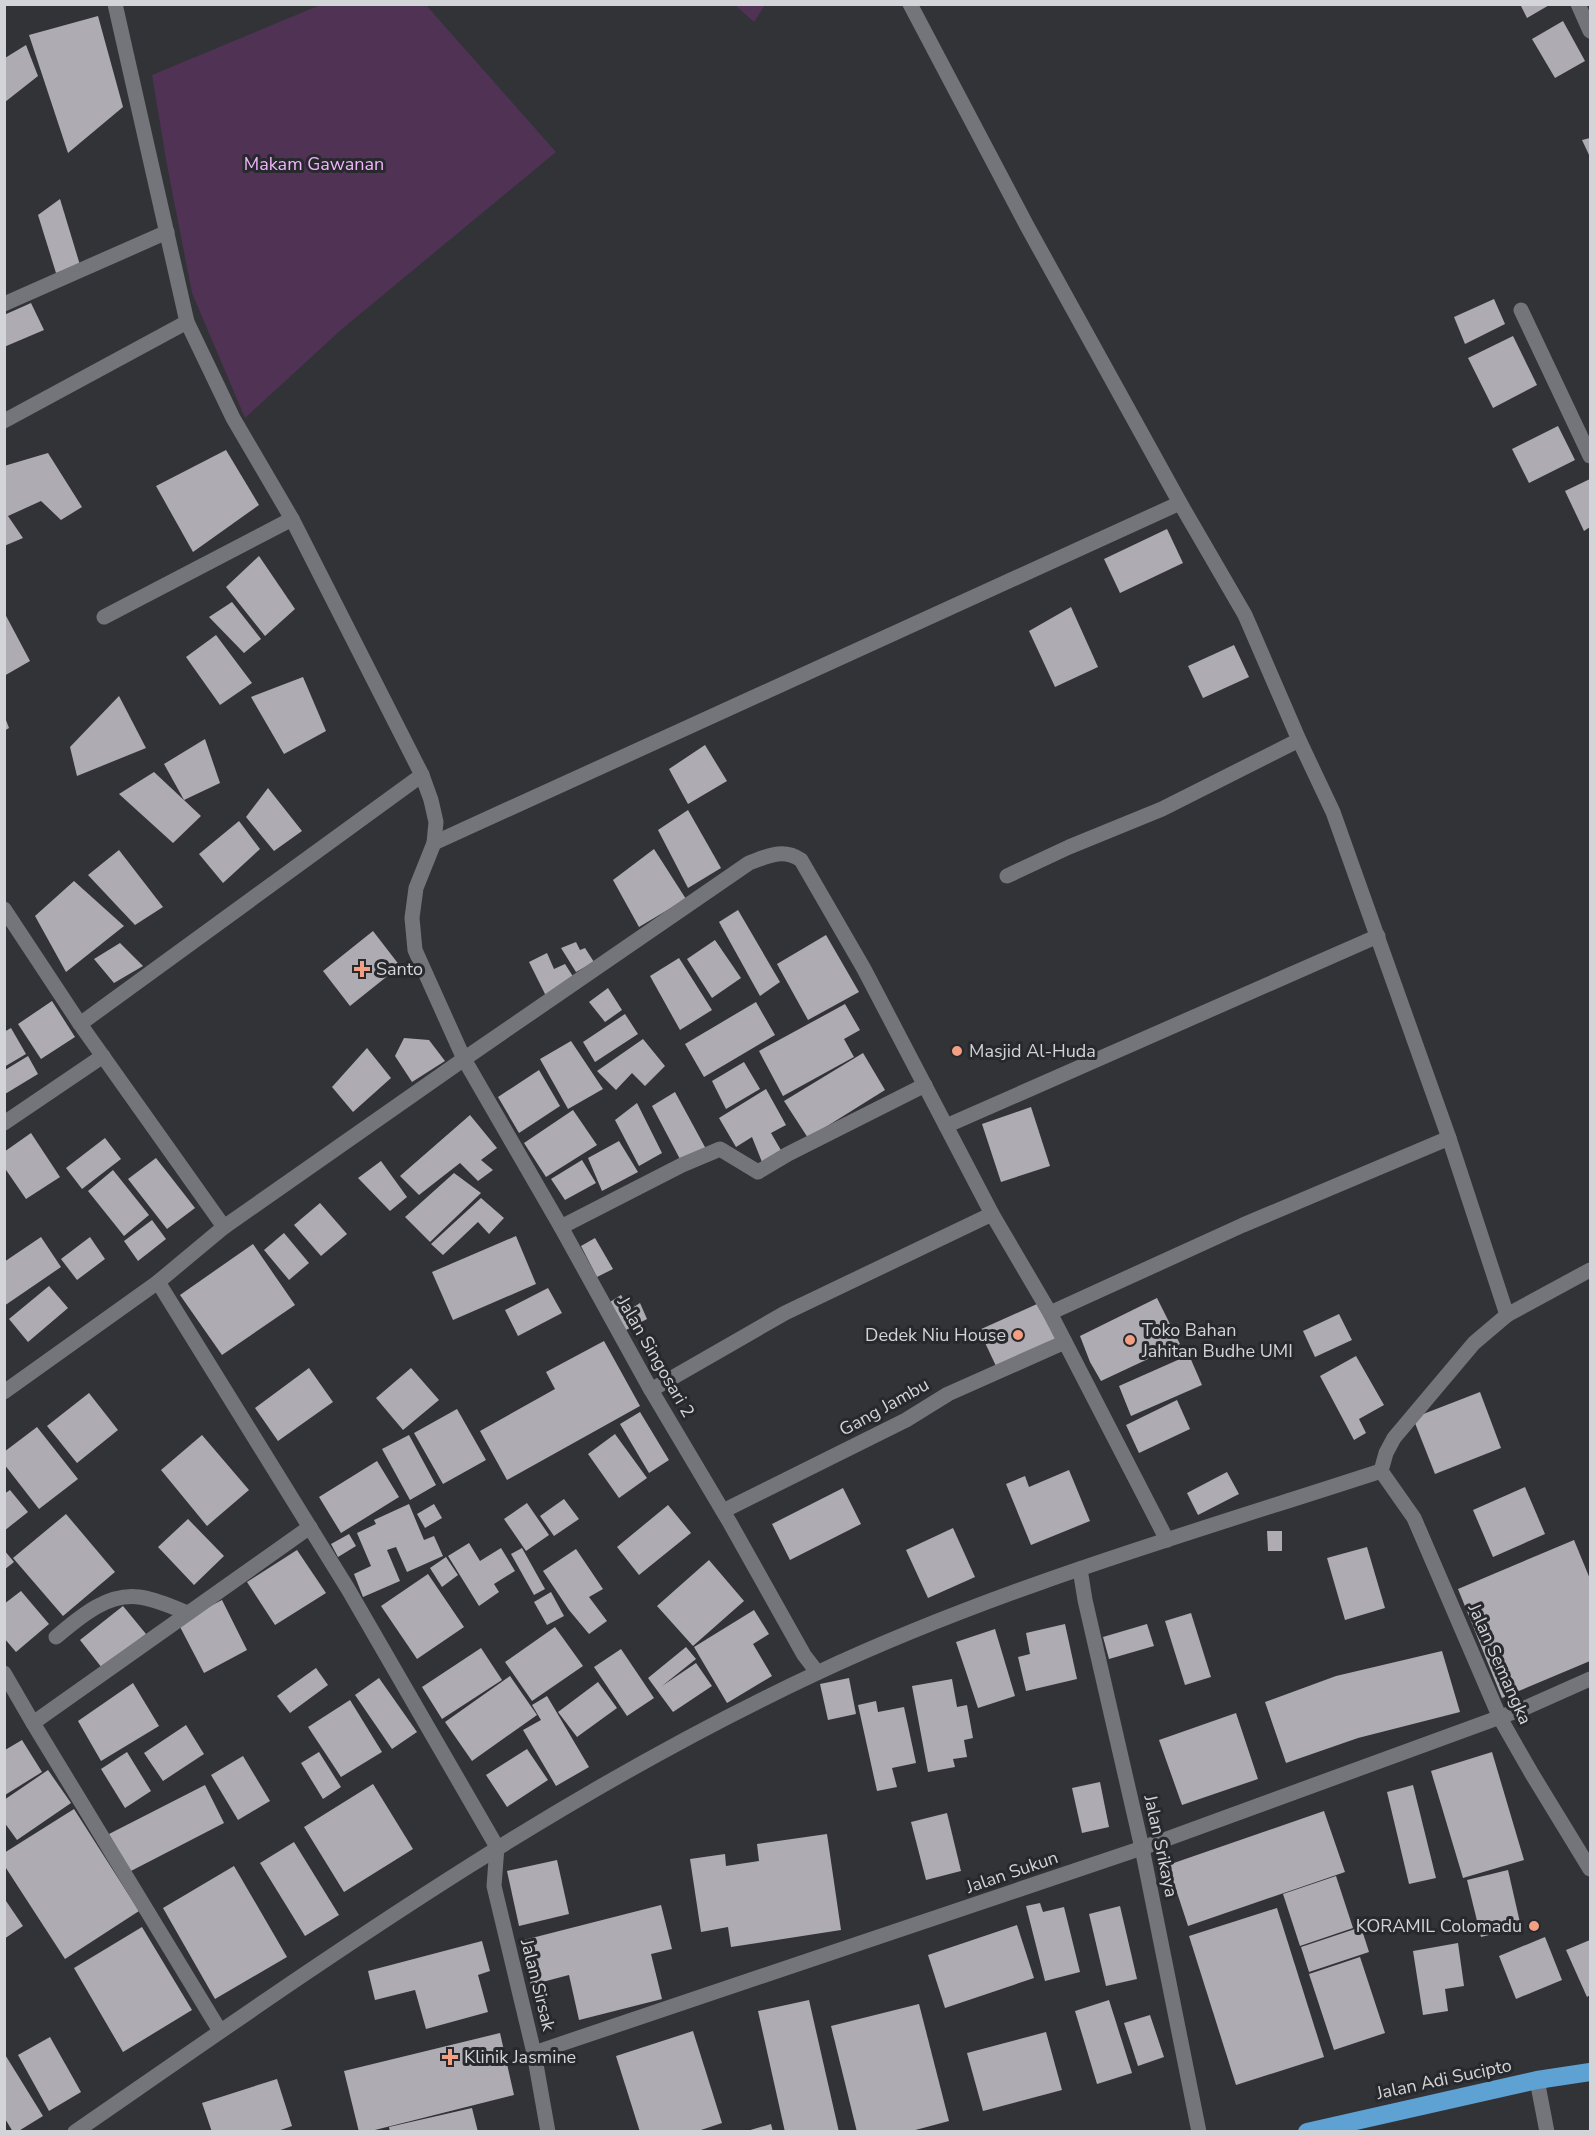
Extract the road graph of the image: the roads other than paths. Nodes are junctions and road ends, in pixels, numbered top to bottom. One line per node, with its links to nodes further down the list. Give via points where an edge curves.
1 (115, 4): 5 (street)
2 (910, 4): 11 (street)
3 (1578, 4): 4 (street)
4 (1590, 31)
5 (166, 232): 6 (street); 8 (street)
6 (4, 304)
7 (1521, 310): 10 (street)
8 (187, 322): 9 (street); 12 (street, via 233,418)
9 (4, 421)
10 (1590, 456)
11 (1180, 503): 14 (street, via 1245,615); 16 (street)
12 (292, 519): 13 (street); 15 (street)
13 (104, 617)
14 (1299, 741): 17 (street, via 1162,809); 19 (street, via 1333,812)
15 (422, 775): 16 (street, via 436,822); 20 (street)
16 (434, 843): 22 (street, Jalan Singosari 2, via 416,888 412,918 414,950)
17 (1007, 876)
18 (4, 909): 20 (street)
19 (1378, 936): 25 (street); 26 (street)
20 (80, 1024): 21 (street)
21 (102, 1056): 24 (street); 28 (street)
22 (464, 1059): 23 (street, via 749,863 777,853 792,854 801,860); 28 (street); 29 (street, Jalan Singosari 2)
23 (925, 1085): 25 (street); 29 (street, via 758,1172 720,1149)
24 (4, 1123)
25 (946, 1126): 27 (street)
26 (1449, 1138): 32 (street, via 1243,1225); 33 (street)
27 (992, 1214): 32 (street); 35 (street, via 785,1313)
28 (224, 1227): 31 (street)
29 (561, 1227): 35 (street, Jalan Singosari 2)
30 (1590, 1270): 33 (street)
31 (158, 1282): 36 (street); 39 (street)
32 (1050, 1313): 34 (street)
33 (1507, 1315): 37 (street, via 1474,1343 1413,1413 1390,1445)
34 (1065, 1342): 38 (street, Gang Jambu, via 948,1394 906,1420); 40 (street)
35 (651, 1390): 38 (street, Jalan Singosari 2)
36 (4, 1392)
37 (1381, 1471): 40 (street); 47 (street, Jalan Semangka, via 1414,1518)
38 (723, 1511): 44 (street, Jalan Singosari 2)
39 (310, 1527): 42 (street); 49 (street)
40 (1167, 1540): 41 (street)
41 (1080, 1569): 44 (street, via 956,1612); 50 (street, Jalan Srikaya)
42 (188, 1613): 43 (street, via 137,1597 120,1598 92,1610); 48 (street)
43 (56, 1637)
44 (817, 1672): 49 (street, via 684,1738)
45 (4, 1673): 48 (street)
46 (1590, 1678): 47 (street, Jalan Sukun)
47 (1500, 1718): 50 (street, Jalan Sukun); 51 (street, Jalan Semangka)
48 (33, 1723): 52 (street)
49 (497, 1847): 52 (street); 53 (street, Jalan Sirsak, via 494,1886)
50 (1142, 1848): 53 (street, Jalan Sukun); 58 (street, Jalan Srikaya)
51 (1590, 1869)
52 (220, 2031): 56 (street)
53 (534, 2053): 57 (street, Jalan Sirsak)
54 (1590, 2072): 55 (highway, Jalan Adi Sucipto)
55 (1537, 2080): 59 (highway, Jalan Adi Sucipto); 60 (street)
56 (75, 2132)
57 (548, 2132)
58 (1199, 2132)
59 (1307, 2132)
60 (1547, 2132)

